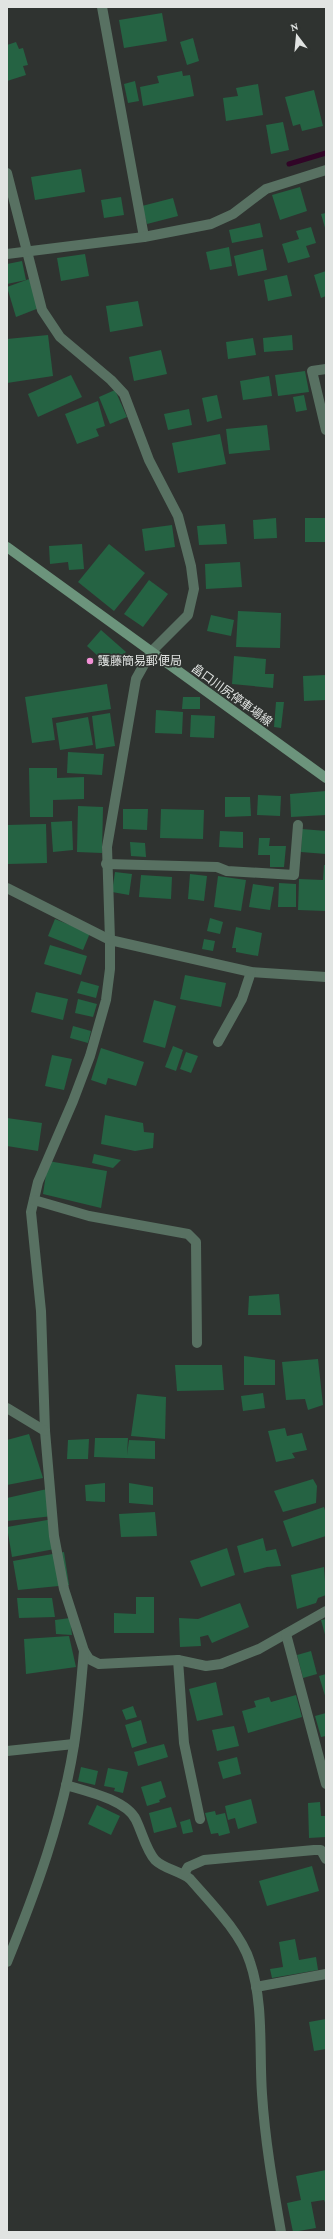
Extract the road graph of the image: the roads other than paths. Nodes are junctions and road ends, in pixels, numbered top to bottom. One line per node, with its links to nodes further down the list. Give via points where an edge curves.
1 (102, 7): 4 (street)
2 (326, 170): 4 (street, via 266,189 233,214 211,224)
3 (7, 173): 5 (street)
4 (144, 237): 5 (street)
5 (27, 251): 6 (street); 10 (street, via 42,310 60,337 124,394 149,460 178,516 194,589 188,615)
6 (7, 254)
7 (326, 369): 8 (street, via 312,371)
8 (326, 430)
9 (7, 547): 10 (main road, 畠口川尻停車場線)
10 (151, 652): 11 (main road, 畠口川尻停車場線); 13 (street, via 136,679)
11 (326, 778)
12 (298, 825): 13 (street, via 294,875 227,871 216,867)
13 (106, 864): 15 (street)
14 (7, 888): 15 (street)
15 (110, 940): 16 (street); 19 (street, via 106,1000 90,1056 38,1182)
16 (251, 972): 17 (street); 18 (street, via 242,999)
17 (326, 977)
18 (218, 1042)
19 (34, 1200): 20 (street, via 89,1216 188,1234 194,1238); 22 (street, via 31,1212 41,1311)
20 (197, 1343)
21 (7, 1408): 22 (street)
22 (45, 1431): 25 (street, via 54,1536 64,1589)
23 (326, 1611): 24 (street)
24 (286, 1634): 26 (street, via 236,1660 221,1664 206,1666); 29 (street)
25 (84, 1651): 26 (street, via 89,1659 99,1664); 27 (street)
26 (178, 1660): 31 (street, via 184,1743)
27 (74, 1744): 28 (street); 30 (street)
28 (7, 1751)
29 (326, 1784)
30 (66, 1785): 33 (street, via 102,1796 131,1812 156,1860); 34 (street, via 44,1870)
31 (200, 1819)
32 (326, 1859): 33 (street, via 321,1850 314,1850 204,1860 188,1867)
33 (184, 1874): 36 (street, via 240,1940 250,1961)
34 (7, 1962)
35 (326, 1974): 36 (street)
36 (256, 1987): 37 (street, via 263,2114)
37 (281, 2232)

